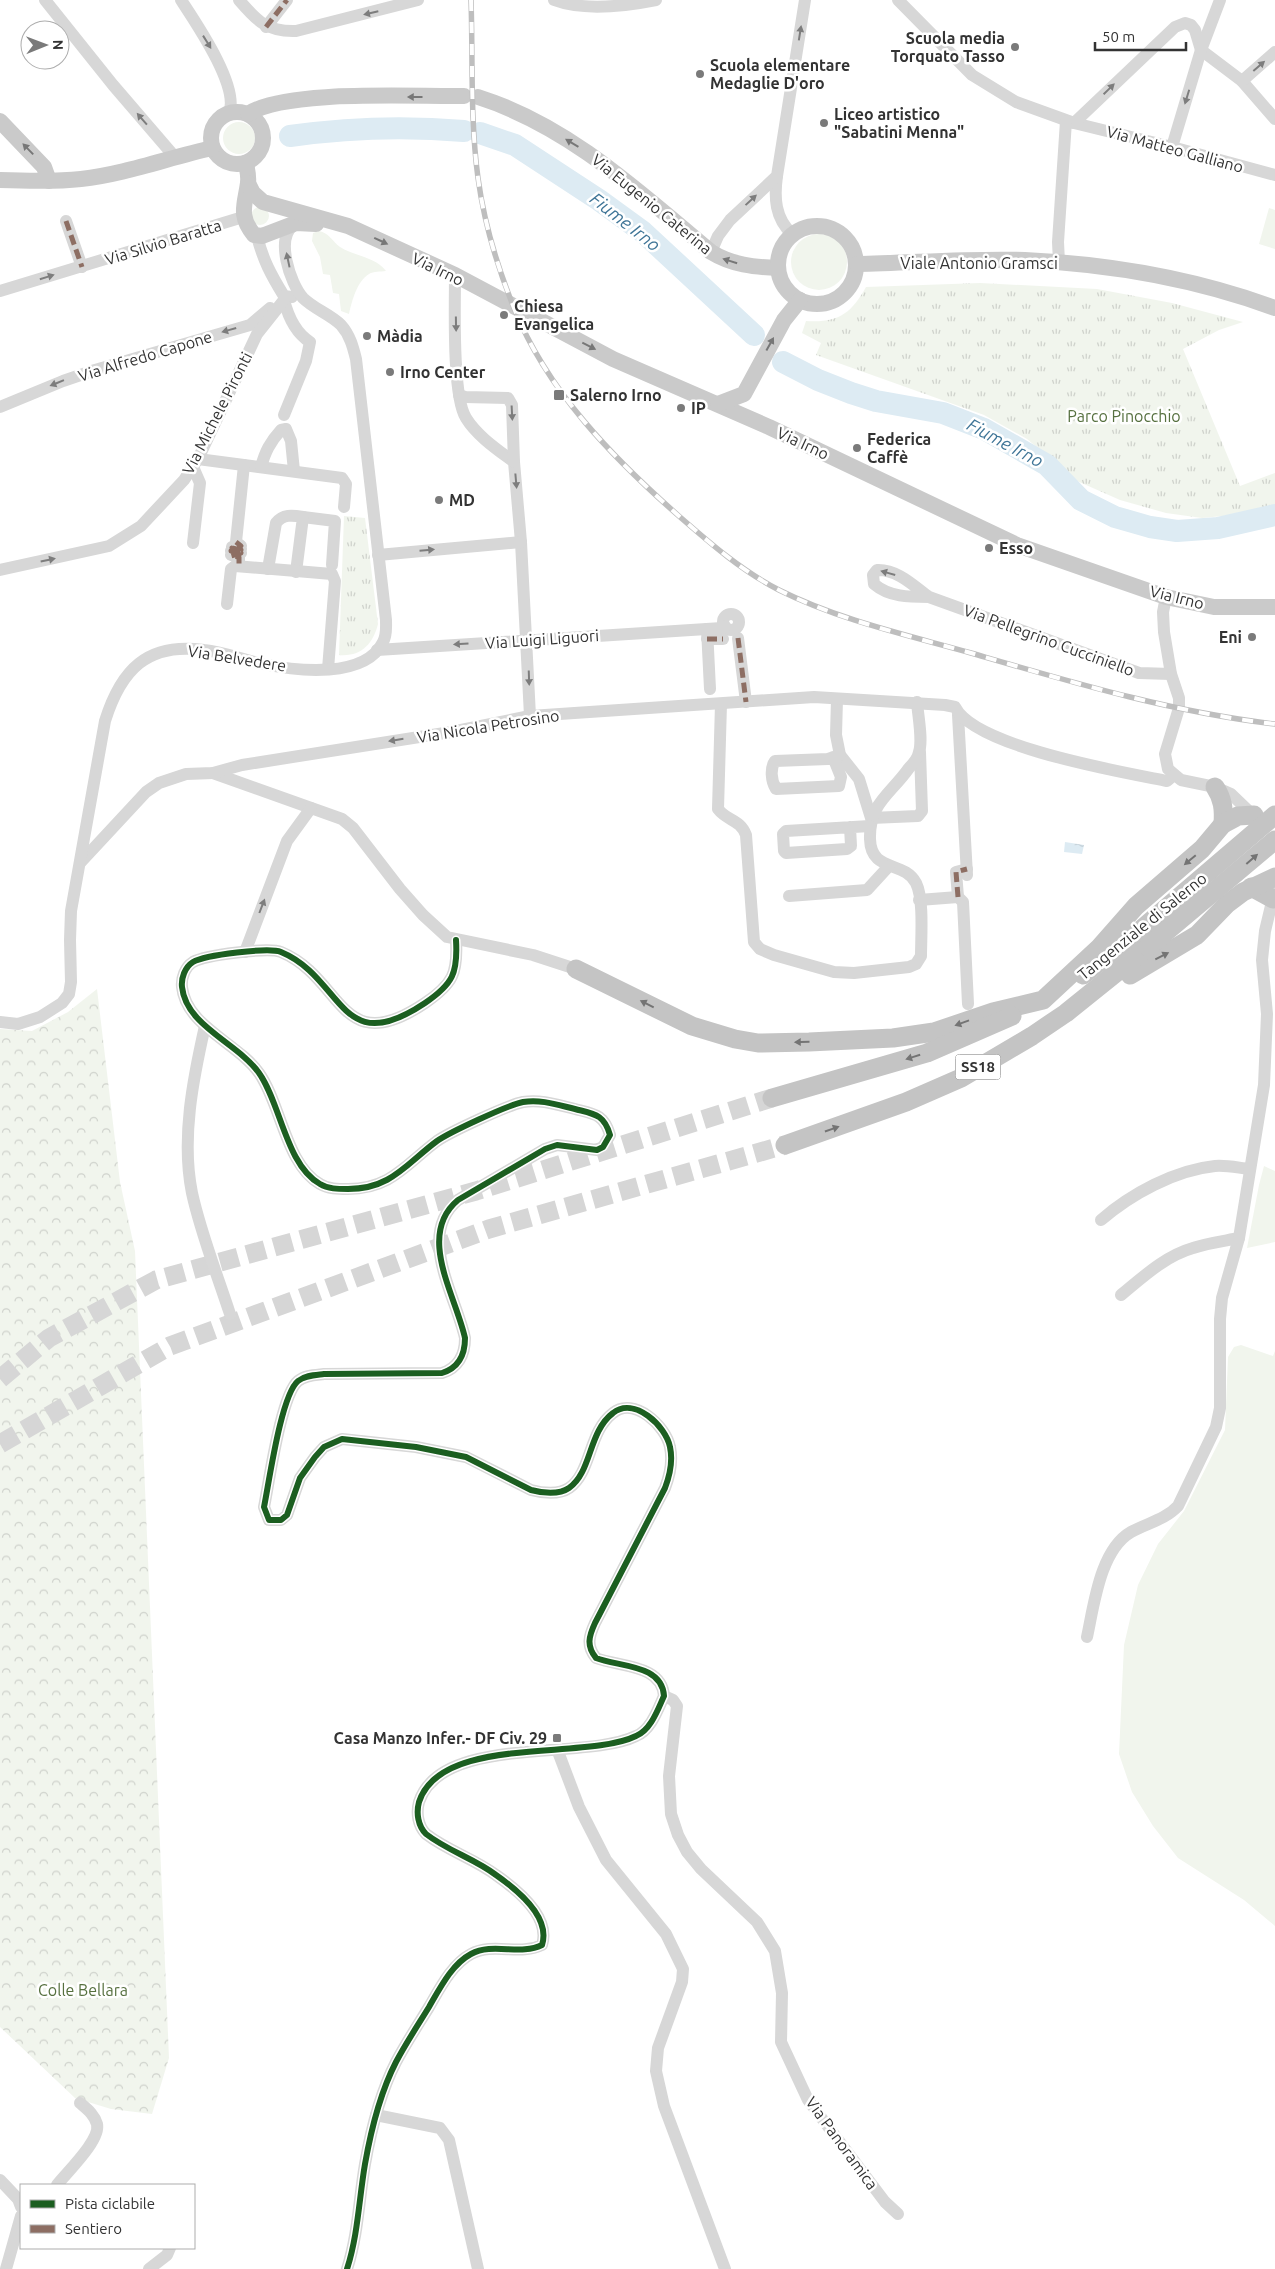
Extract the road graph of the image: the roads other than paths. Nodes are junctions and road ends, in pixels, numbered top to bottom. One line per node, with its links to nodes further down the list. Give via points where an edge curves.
1 (45, 0): 22 (street, one-way to 1)
2 (182, 0): 15 (street, one-way to 15, via 215,54 232,98)
3 (239, 0): 11 (street)
4 (287, 0): 11 (street)
5 (418, 0): 11 (street, one-way to 11, via 296,30)
6 (554, 0): 7 (street, via 597,7)
7 (656, 0)
8 (805, 0): 25 (street, one-way to 8)
9 (898, 0): 19 (street, Via Matteo Galliano, via 972,75 1016,102)
10 (1220, 0): 12 (street)
11 (266, 27)
12 (1201, 50): 14 (street); 19 (street, one-way to 12, via 1174,27 1185,23 1191,25); 20 (street, one-way to 20)
13 (1275, 52): 14 (street, one-way to 13)
14 (1242, 81): 17 (street)
15 (229, 113): 16 (main road); 21 (main road, via 211,130)
16 (248, 114): 23 (main road, via 259,124 263,139 258,154); 35 (main road, Via Eugenio Caterina, one-way to 16, via 598,159 512,110 471,97 319,98 269,105)
17 (1275, 119)
18 (0, 121): 27 (main road, one-way to 18, via 44,167)
19 (1070, 122): 20 (street, Via Matteo Galliano); 36 (street, via 1058,242)
20 (1172, 147): 24 (street, Via Matteo Galliano)
21 (212, 148): 22 (main road); 23 (main road, via 229,164)
22 (174, 156): 27 (main road, via 108,174)
23 (246, 163): 28 (main road)
24 (1275, 175)
25 (777, 176): 33 (street, via 776,207 781,221); 35 (street, one-way to 25, via 730,220)
26 (0, 180): 27 (main road)
27 (49, 181)
28 (248, 183): 29 (main road); 32 (main road, Via Irno, via 256,196 269,204)
29 (244, 210): 34 (main road, via 247,227); 38 (street, Via Silvio Baratta)
30 (66, 221): 38 (street, Via Silvio Baratta)
31 (296, 223): 32 (main road, Via Irno); 34 (main road, Via Irno); 41 (street, one-way to 31, via 287,261 285,237 288,229)
32 (348, 226): 40 (main road, Via Irno, one-way to 40)
33 (792, 234): 37 (main road, via 814,225 837,230 851,244); 39 (main road, via 781,249)
34 (257, 236): 43 (street, via 263,259)
35 (711, 252): 39 (main road, Via Eugenio Caterina, one-way to 35, via 740,264)
36 (1059, 262): 37 (main road, Viale Antonio Gramsci); 46 (main road, Viale Antonio Gramsci, via 1124,270 1199,285)
37 (857, 264): 45 (main road, via 855,276 843,295 822,304)
38 (82, 266): 42 (street, Via Silvio Baratta, one-way to 38)
39 (778, 268): 45 (main road, via 782,283)
40 (454, 276): 48 (street, one-way to 48); 49 (main road, Via Irno, one-way to 49, via 613,359)
41 (296, 288): 43 (street); 44 (street)
42 (0, 291)
43 (284, 298): 44 (street); 50 (street, Via Alfredo Capone, one-way to 50, via 250,325 63,380); 51 (street, via 287,312 301,336 310,342); 54 (street, Via Michele Pironti, via 256,334)
44 (304, 299): 62 (street, via 340,325 353,344 360,380)
45 (800, 300): 47 (main road, one-way to 45, via 784,320)
46 (1275, 308)
47 (744, 394): 49 (main road); 52 (main road, via 749,411)
48 (459, 395): 53 (street, via 461,408 469,422); 53 (street, one-way to 53, via 508,398 512,405)
49 (718, 404): 52 (main road, Via Irno)
50 (0, 407)
51 (284, 415)
52 (760, 422): 69 (main road, Via Irno, via 1017,545)
53 (514, 462): 60 (street, one-way to 60)
54 (195, 463): 55 (street); 61 (street, via 200,483); 65 (street, Via Michele Pironti, one-way to 54, via 109,546 141,526)
55 (244, 465): 56 (street); 64 (street, via 236,542 241,546 232,548 241,550 232,551 241,553 231,556 240,557)
56 (261, 467): 57 (street); 57 (street, via 270,442 286,429)
57 (294, 471): 58 (street, via 342,478 346,484)
58 (344, 507)
59 (300, 517): 63 (street, via 335,522); 66 (street, via 285,516 276,523); 67 (street)
60 (521, 542): 62 (street, one-way to 60); 75 (street)
61 (193, 543)
62 (378, 554): 76 (street, via 386,634)
63 (332, 565)
64 (239, 566): 66 (street); 70 (street, via 231,570)
65 (0, 570)
66 (268, 570): 67 (street)
67 (296, 572): 77 (street, via 330,574 334,578)
68 (929, 597): 78 (street, Via Pellegrino Cucciniello, via 1139,674)
69 (1166, 597): 71 (main road, Via Irno, via 1214,607); 78 (street, via 1164,632)
70 (227, 604)
71 (1275, 607)
72 (723, 631): 73 (street, Via Luigi Liguori)
73 (707, 634): 75 (street, Via Luigi Liguori); 79 (street)
74 (738, 638): 81 (street)
75 (527, 639): 76 (street, Via Luigi Liguori, one-way to 76); 85 (street, one-way to 85)
76 (377, 650): 77 (street, Via Belvedere, via 356,665)
77 (328, 669): 99 (street, Via Belvedere, via 264,664 220,652 186,648 154,655 139,663 118,686 105,721)
78 (1171, 674): 89 (street, via 1179,696 1179,708 1165,754 1168,769)
79 (710, 688)
80 (836, 699): 81 (street, Via Nicola Petrosino, via 787,698); 82 (street, Via Nicola Petrosino); 87 (street)
81 (746, 702): 83 (street, Via Nicola Petrosino)
82 (917, 702): 84 (street, Via Nicola Petrosino, via 946,705 955,708); 86 (street)
83 (721, 704): 85 (street, Via Nicola Petrosino); 106 (street, via 718,809 742,825 746,834 753,934 760,949 834,972 909,967 916,964 921,956)
84 (958, 715): 89 (street, Via Nicola Petrosino, via 974,727 1058,758 1167,781); 105 (street, via 967,872 956,872)
85 (530, 716): 88 (street, Via Nicola Petrosino, one-way to 88, via 451,732 242,765)
86 (920, 752): 94 (street, via 878,804); 94 (street, via 922,812 918,816)
87 (837, 756): 87 (street, via 775,761 772,783 776,789 839,786); 94 (street, via 859,779)
88 (213, 773): 91 (street); 99 (street, Via Nicola Petrosino, via 200,772 171,778 146,792)
89 (1174, 775): 90 (street, via 1181,780)
90 (1215, 787): 92 (street, via 1231,794); 95 (highway, via 1222,797)
91 (311, 808): 107 (street, via 342,819 353,828 423,916); 109 (street, one-way to 91, via 287,841)
92 (1254, 815): 95 (highway, via 1238,816); 98 (street)
93 (1275, 815): 108 (highway, Tangenziale di Salerno / SS18, bridge)
94 (871, 822): 96 (street); 100 (street, via 872,851 876,859)
95 (1223, 824): 111 (highway, one-way to 111, via 1202,849 1136,906 1099,948)
96 (850, 827): 96 (street, via 786,831 783,834 784,851 847,849 851,846)
97 (1275, 840): 108 (highway, Tangenziale di Salerno / SS18, one-way to 97, bridge)
98 (1275, 846)
99 (80, 863): 113 (street, Via Belvedere, via 71,911 69,994 62,1003 40,1017 18,1024)
100 (889, 866): 104 (street, via 867,890); 106 (street, via 906,871 917,885)
101 (1275, 876): 102 (highway)
102 (1251, 887): 103 (highway); 115 (highway, one-way to 102, via 1070,1019 1140,968 1197,935 1227,904)
103 (1274, 894): 118 (street, via 1262,960 1267,1014 1265,1067)
104 (789, 896)
105 (958, 896): 106 (street); 112 (street, via 964,908)
106 (919, 900)
107 (456, 940): 109 (street, via 457,958 450,982 439,993 405,1016 372,1023 348,1013 295,958 279,950); 110 (street, via 533,955)
108 (1143, 940): 111 (highway, Tangenziale di Salerno / SS18); 115 (highway, Tangenziale di Salerno / SS18, via 1066,1013)
109 (244, 952): 114 (street, via 203,959 186,968 182,989 190,1009)
110 (576, 969): 111 (highway, one-way to 110, via 913,1036 758,1043 692,1026)
111 (1043, 1000): 116 (highway, Tangenziale di Salerno / SS18, one-way to 116, via 977,1033 927,1053)
112 (968, 1004)
113 (0, 1022)
114 (205, 1026): 122 (street, via 193,1080 188,1148 192,1192); 124 (street, via 242,1053 255,1067 270,1092 303,1169 322,1185 337,1189 385,1182 411,1165 438,1140 523,1102 546,1102 602,1118 610,1135 603,1147 597,1150 558,1145 545,1149 448,1208 443,1216 438,1245 465,1338 458,1363 450,1370 429,1375 324,1374 298,1381 287,1397 264,1507 269,1520 281,1520 287,1515 300,1478 315,1457 324,1447 342,1439 416,1447 466,1458 531,1490 565,1490 580,1475 605,1420 616,1410 632,1407 639,1410 658,1426 668,1441 671,1457 669,1478 588,1639 596,1658 651,1673 658,1679)
115 (1032, 1036): 117 (highway, Tangenziale di Salerno / SS18, one-way to 115, via 906,1102 961,1078)
116 (772, 1098)
117 (785, 1145)
118 (1250, 1169): 119 (street, via 1214,1166 1170,1178 1120,1204); 120 (street)
119 (1101, 1220)
120 (1239, 1238): 121 (street, via 1191,1248 1159,1265); 123 (street, via 1222,1298 1222,1386 1216,1427 1178,1506 1168,1515 1130,1533 1114,1550 1100,1578)
121 (1121, 1295)
122 (230, 1314)
123 (1087, 1637)
124 (664, 1696): 125 (street, via 648,1726 639,1735 612,1744); 131 (street, Via Panoramica, via 677,1706 669,1776 671,1814 678,1835 701,1869 757,1922 776,1951 782,1993 781,2042 808,2100 885,2202)
125 (558, 1749): 127 (street, via 471,1761 437,1777 423,1793 418,1809 421,1829 495,1874 514,1890 540,1920 544,1939 542,1945 534,1949 478,1950 460,1961 395,2063); 140 (street, via 579,1807 606,1860 666,1934 683,1969 682,1982 658,2048 656,2070 662,2100)
126 (80, 2102): 129 (street, via 91,2112 99,2140)
127 (376, 2115): 134 (street, via 365,2163); 139 (street, via 440,2128 449,2140)
128 (0, 2180): 130 (street)
129 (58, 2184)
130 (20, 2204)
131 (898, 2214)
132 (20, 2220): 135 (street)
133 (169, 2249): 136 (street)
134 (353, 2253): 137 (street); 138 (street)
135 (6, 2269)
136 (149, 2269)
137 (348, 2269)
138 (353, 2269)
139 (478, 2269)
140 (724, 2269)

